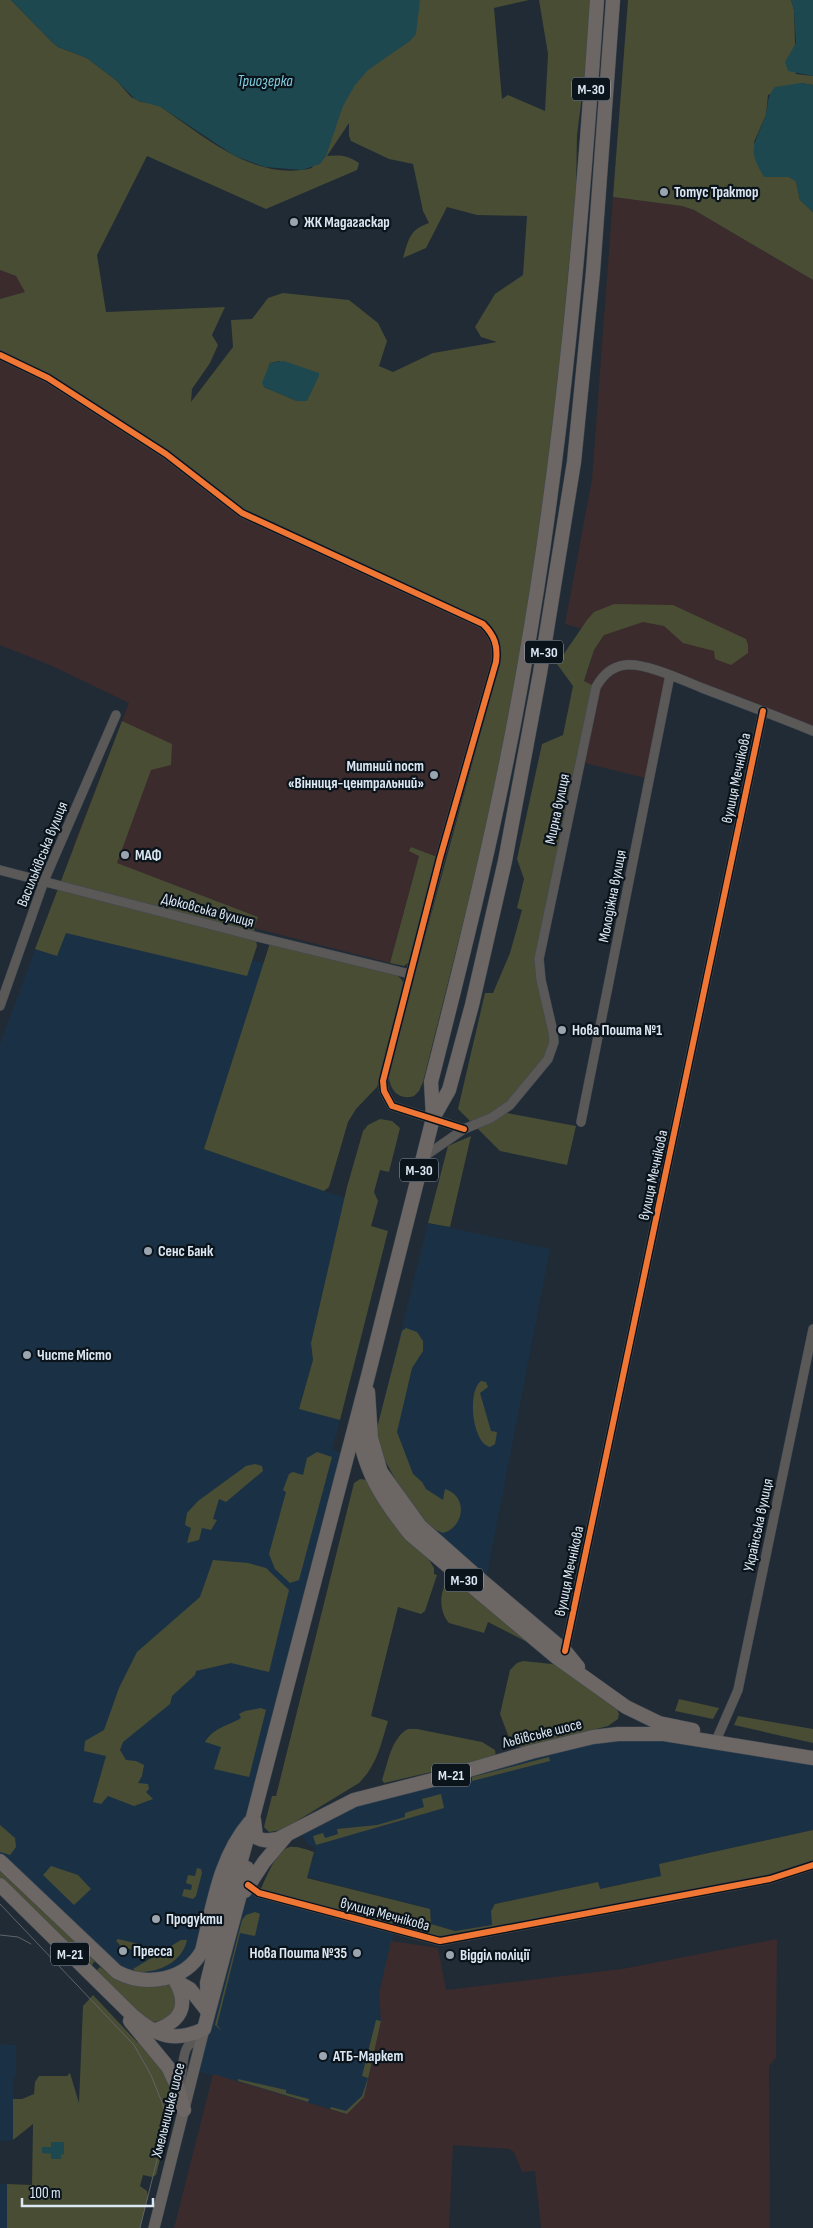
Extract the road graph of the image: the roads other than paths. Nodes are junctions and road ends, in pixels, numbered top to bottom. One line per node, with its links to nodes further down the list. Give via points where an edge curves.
1 (597, 0): 12 (highway, М-30, via 577,272 556,459 524,669 486,856 431,1082)
2 (613, 0): 12 (highway, М-30, via 593,272 574,462 540,673 504,861 472,1005 449,1090)
3 (0, 355): 10 (street, via 48,378 166,454 242,513 484,624 492,632 497,643 496,662)
4 (670, 676): 5 (street, Мирна вулиця); 13 (street, Молодіжна вулиця); 14 (street, Мирна вулиця, via 638,665 624,665 607,672 596,687 539,960 553,1032 552,1051 510,1105 491,1118)
5 (763, 711): 7 (street, Мирна вулиця); 22 (street, вулиця Мечнікова)
6 (116, 715): 9 (street, Васильківська вулиця)
7 (813, 731)
8 (0, 870): 9 (street, Дюковська вулиця)
9 (44, 881): 10 (street, Дюковська вулиця); 11 (street, Васильківська вулиця)
10 (410, 974): 12 (street, via 384,1071 384,1091 392,1106)
11 (0, 1006)
12 (433, 1118): 14 (street); 15 (highway, М-30)
13 (580, 1122)
14 (464, 1129): 15 (street, Мирна вулиця)
15 (422, 1158): 17 (highway, М-30)
16 (813, 1329): 24 (street, Українська вулиця, via 738,1690)
17 (368, 1376): 18 (highway, М-30); 21 (highway, М-30, via 371,1438)
18 (359, 1412): 19 (highway); 20 (highway, М-30)
19 (346, 1455): 20 (highway); 27 (highway, М-21)
20 (363, 1456): 21 (highway, М-21); 23 (highway, М-30, via 373,1480 411,1535 556,1657)
21 (382, 1474): 22 (highway, М-21, via 431,1537)
22 (566, 1647): 23 (highway, М-21)
23 (590, 1681): 24 (highway, М-21, via 639,1715 659,1722)
24 (720, 1729): 25 (highway, М-21)
25 (743, 1746): 26 (highway, Львівське шосе / М-21); 28 (highway, Львівське шосе / М-21, via 664,1734 593,1737 354,1800)
26 (813, 1758)
27 (253, 1817): 28 (highway, via 256,1836 262,1840 278,1839); 33 (highway, М-21, via 247,1866); 34 (highway, М-21, via 238,1835 224,1863 202,1952 193,1965); 36 (highway, via 230,1889 207,1983)
28 (290, 1833): 32 (highway, М-21, via 276,1846)
29 (0, 1861): 34 (highway, М-21, via 117,1972 139,1981)
30 (813, 1865): 32 (street, вулиця Мечнікова, via 770,1879 440,1942 259,1892)
31 (0, 1885): 35 (highway, М-21)
32 (248, 1885): 33 (highway, М-21)
33 (236, 1906): 36 (highway, М-21)
34 (169, 1979): 36 (highway, via 190,1989); 37 (highway, via 182,1996 181,2010 172,2022)
35 (111, 1996): 37 (highway, М-21); 39 (highway, via 168,2068)
36 (208, 2012): 38 (highway, М-21)
37 (153, 2031): 38 (highway, М-21, via 166,2036)
38 (202, 2036): 39 (main road, Хмельницьке шосе)
39 (184, 2110): 40 (main road, Хмельницьке шосе)
40 (154, 2228)

